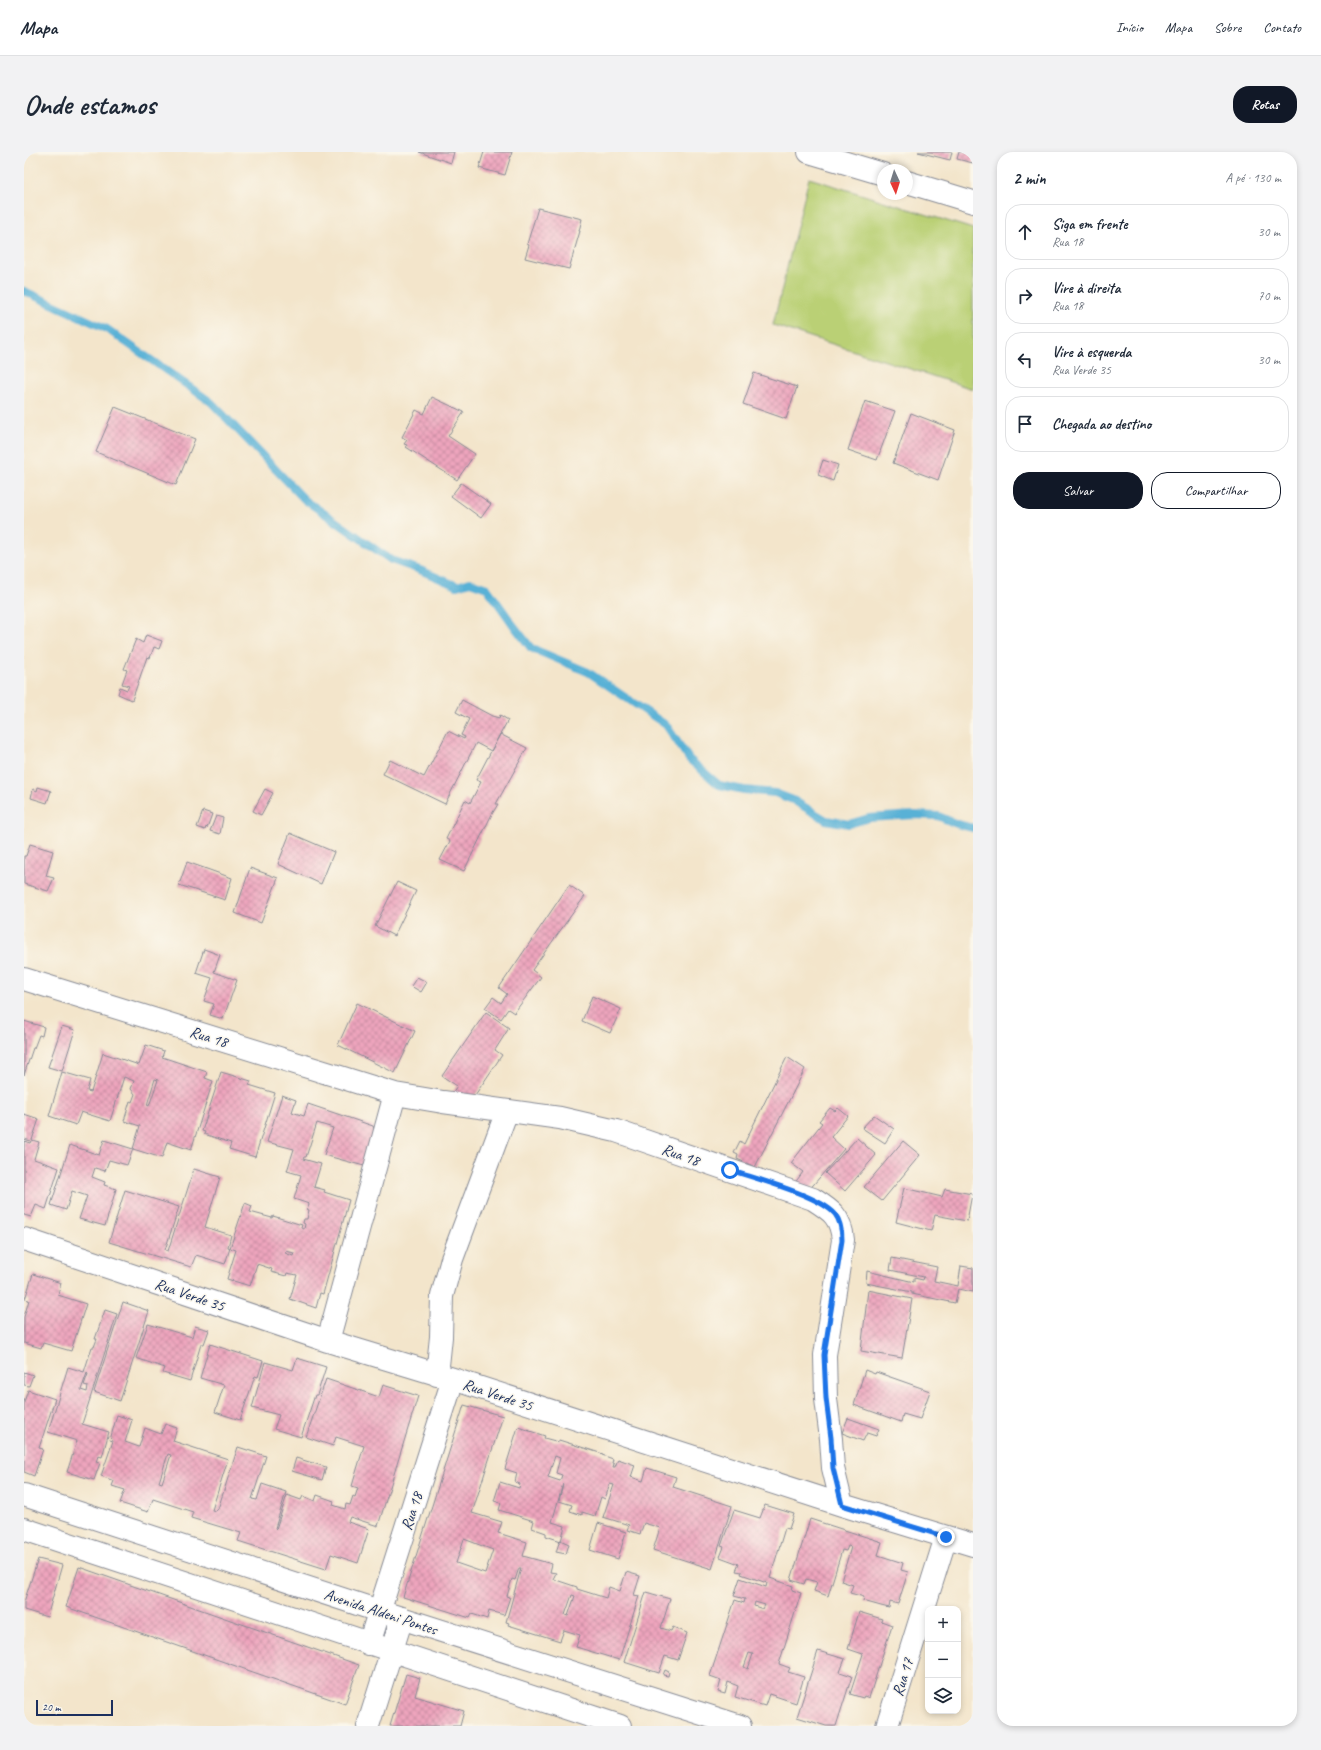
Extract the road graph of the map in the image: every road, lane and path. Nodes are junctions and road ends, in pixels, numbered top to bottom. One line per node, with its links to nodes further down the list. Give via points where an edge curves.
1 (810, 152): 2 (street)
2 (877, 172)
3 (913, 184): 4 (street)
4 (973, 202)
5 (24, 979): 6 (street, Rua 18)
6 (395, 1094): 7 (street, Rua 18); 9 (street)
7 (507, 1111): 10 (street, Rua 18, via 464,1224 442,1296 441,1337); 12 (street, Rua 18, via 560,1118 616,1132 813,1199 834,1214 842,1226 842,1240 824,1355 833,1468)
8 (24, 1239): 9 (street, Rua Verde 35)
9 (328, 1341): 10 (street, Rua Verde 35)
10 (445, 1377): 12 (street, Rua Verde 35); 16 (street, Rua 18)
11 (24, 1495): 16 (street, Avenida Aldeni Pontes)
12 (842, 1505): 14 (street, Rua Verde 35)
13 (24, 1529): 18 (street)
14 (946, 1537): 15 (street, Rua Verde 35); 23 (street, Rua 17)
15 (973, 1546)
16 (379, 1611): 17 (street, Avenida Aldeni Pontes); 18 (street, Rua 18)
17 (402, 1618): 19 (street); 22 (street, Avenida Aldeni Pontes)
18 (369, 1644): 19 (street)
19 (391, 1651): 20 (street); 21 (street)
20 (368, 1726)
21 (620, 1726)
22 (740, 1726)
23 (887, 1726)

